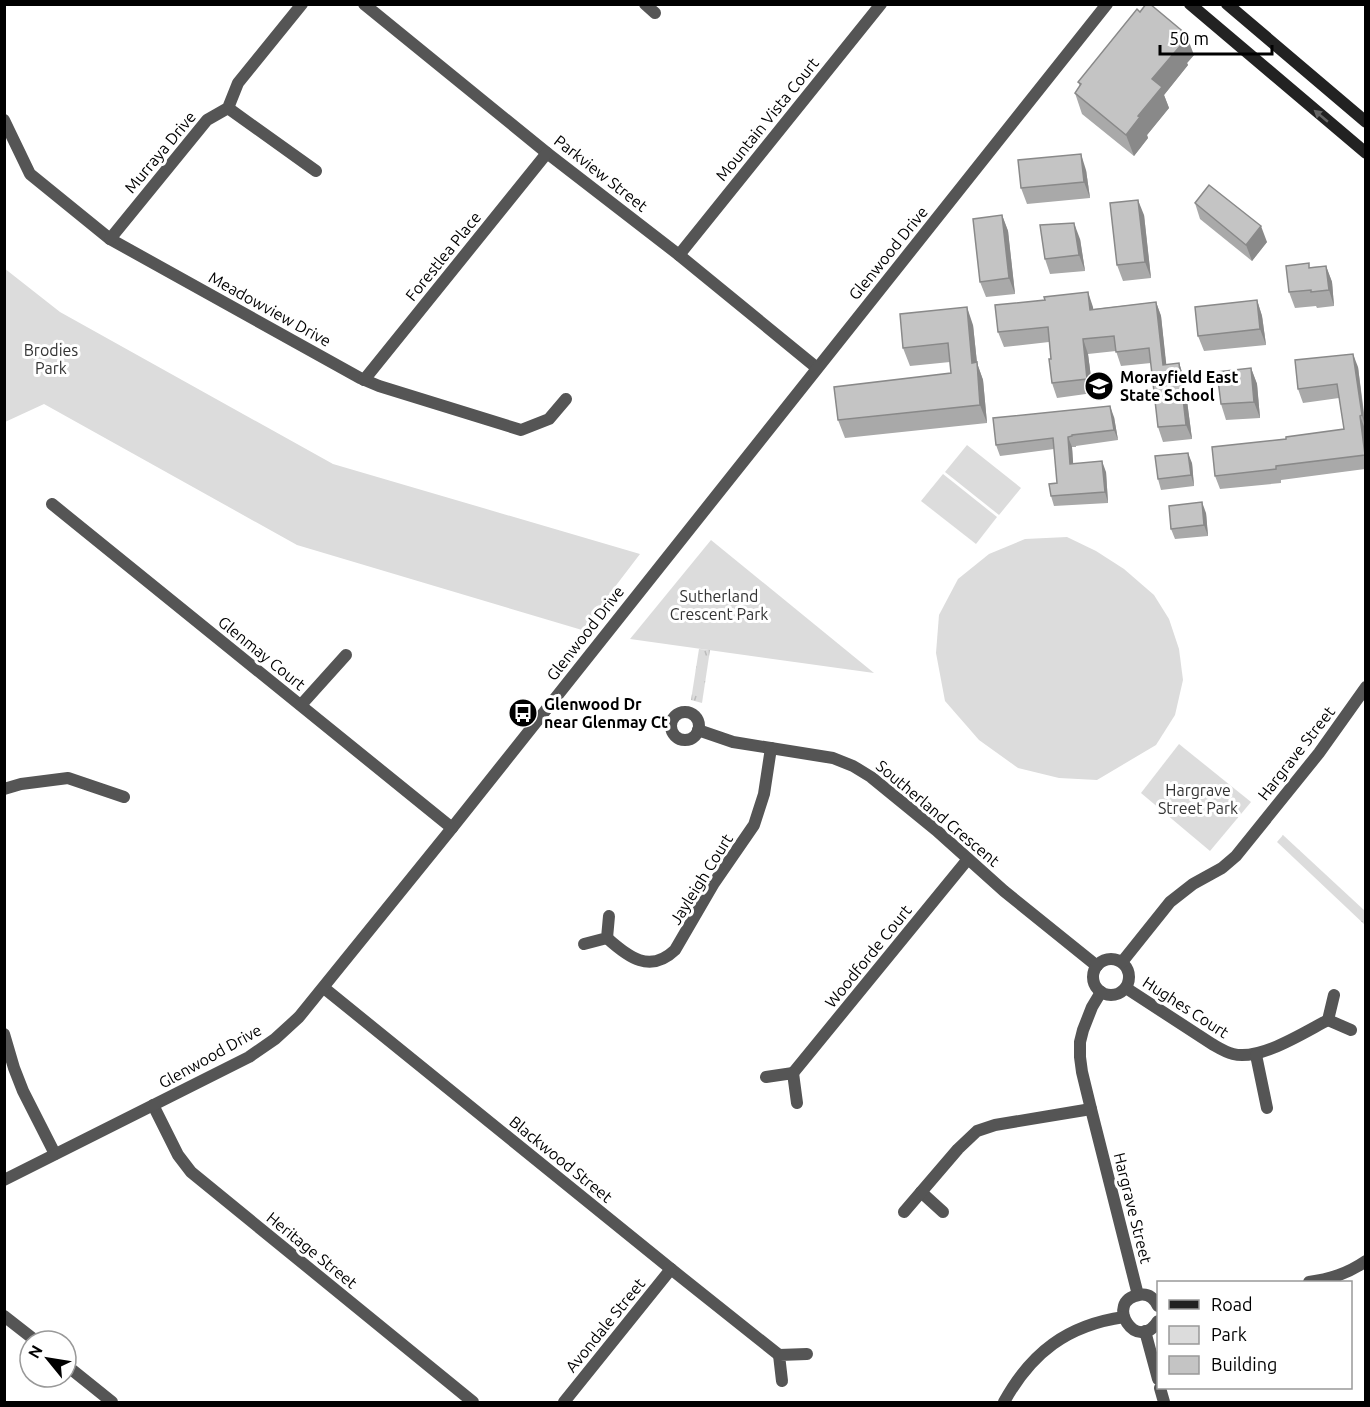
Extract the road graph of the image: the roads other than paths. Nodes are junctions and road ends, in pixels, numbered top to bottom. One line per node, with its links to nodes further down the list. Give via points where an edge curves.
1 (302, 4): 9 (street, via 238,82)
2 (364, 4): 12 (street, Parkview Street)
3 (645, 4): 8 (street)
4 (881, 4): 16 (street, Mountain Vista Court)
5 (1107, 4): 17 (street, Glenwood Drive)
6 (1190, 4): 13 (main road, one-way to 6)
7 (1227, 4): 11 (main road)
8 (656, 13)
9 (228, 108): 14 (street); 15 (street, Murraya Drive, via 207,120)
10 (4, 120): 15 (street, Meadowview Drive, via 30,174)
11 (1365, 122)
12 (547, 153): 16 (street, Parkview Street); 18 (street, Forestlea Place)
13 (1365, 153)
14 (316, 171)
15 (110, 239): 18 (street, Meadowview Drive)
16 (679, 255): 17 (street, Parkview Street)
17 (817, 368): 28 (street, Glenwood Drive)
18 (364, 380): 19 (street, Meadowview Drive, via 521,430 549,419)
19 (566, 399)
20 (51, 504): 23 (street, Glenmay Court)
21 (346, 655): 23 (street)
22 (1365, 687): 33 (street, Hargrave Street, via 1319,753 1236,856 1170,902)
23 (301, 705): 28 (street, Glenmay Court)
24 (698, 730): 25 (street, Southerland Crescent, via 733,742)
25 (771, 748): 29 (street, Southerland Crescent, via 832,758 853,766); 31 (street, Jayleigh Court, via 764,794 754,825 675,950 661,960 643,961 627,955)
26 (4, 789): 27 (street, via 68,778)
27 (124, 797)
28 (452, 828): 35 (street, Glenwood Drive)
29 (968, 859): 34 (street, Southerland Crescent); 43 (street, Woodforde Court)
30 (609, 916): 31 (street)
31 (608, 938): 32 (street)
32 (584, 944)
33 (1122, 962): 34 (street, via 1106,959); 36 (street, via 1129,972)
34 (1097, 966): 37 (street, via 1093,977)
35 (324, 988): 46 (street, Glenwood Drive, via 289,1027 263,1048); 55 (street, Blackwood Street)
36 (1126, 988): 37 (street, via 1117,994); 42 (street, Hughes Court, via 1224,1051)
37 (1101, 992): 48 (street, Hargrave Street, via 1080,1042)
38 (1334, 995): 39 (street)
39 (1328, 1020): 40 (street); 42 (street, Hughes Court)
40 (1351, 1030)
41 (4, 1035): 49 (street, via 23,1091)
42 (1256, 1055): 47 (street)
43 (794, 1073): 44 (street); 45 (street)
44 (766, 1077)
45 (797, 1102)
46 (153, 1106): 49 (street, Glenwood Drive); 70 (street, Heritage Street, via 190,1172)
47 (1267, 1108)
48 (1091, 1109): 51 (street, via 977,1131); 57 (street, Hargrave Street)
49 (55, 1154): 50 (street, Glenwood Drive)
50 (4, 1180)
51 (921, 1192): 52 (street); 53 (street)
52 (904, 1212)
53 (944, 1212)
54 (1365, 1261): 56 (street, via 1346,1273)
55 (671, 1269): 65 (street, Blackwood Street); 71 (street, Avondale Street)
56 (1315, 1281)
57 (1138, 1295): 58 (street, via 1149,1296); 60 (street, via 1125,1306)
58 (1157, 1304)
59 (4, 1316): 62 (street)
60 (1124, 1317): 63 (street, via 1129,1327); 72 (street, via 1092,1323 1055,1342 1024,1371)
61 (1157, 1322): 63 (street)
62 (21, 1329)
63 (1145, 1331): 67 (street)
64 (807, 1353): 65 (street)
65 (779, 1354): 68 (street)
66 (78, 1375): 69 (street)
67 (1157, 1375)
68 (782, 1381)
69 (112, 1402)
70 (473, 1402)
71 (564, 1402)
72 (1004, 1402)

